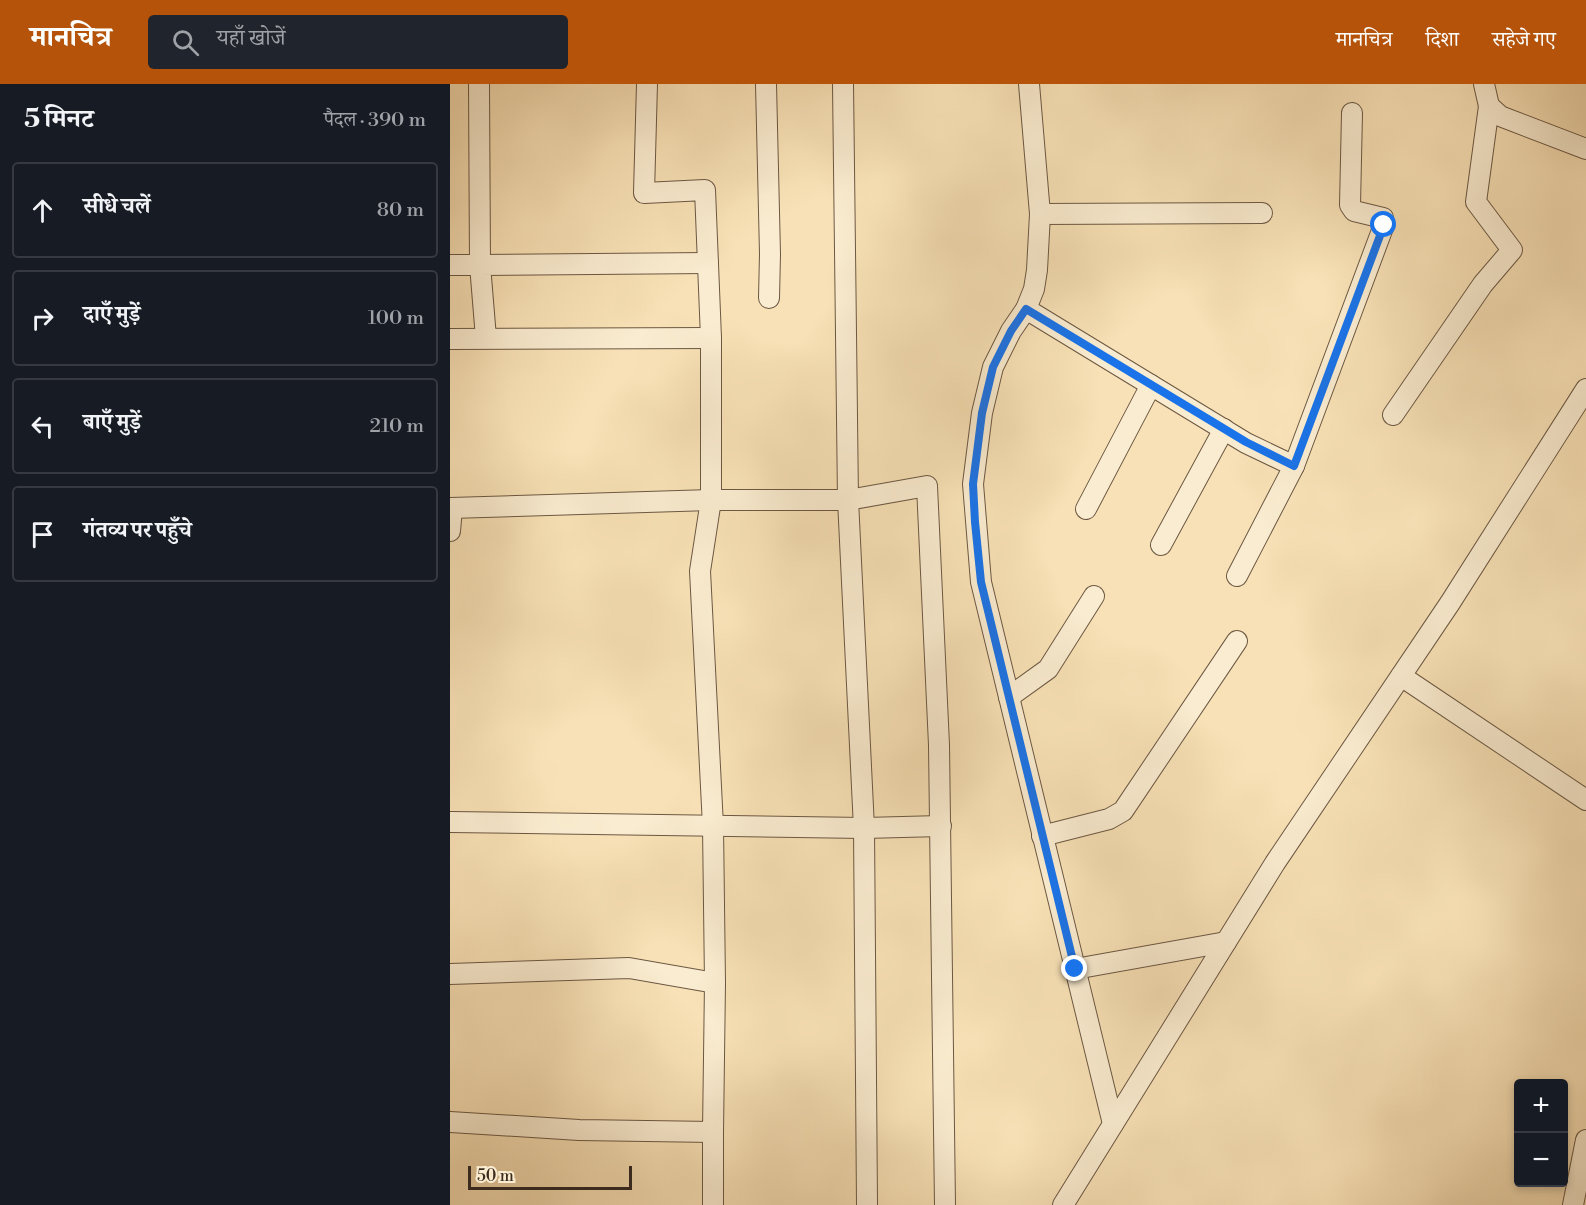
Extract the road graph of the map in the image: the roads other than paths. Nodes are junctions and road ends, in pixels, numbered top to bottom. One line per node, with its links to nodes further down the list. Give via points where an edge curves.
1 (479, 84): 14 (street)
2 (647, 84): 12 (street, via 644,193 705,190)
3 (766, 84): 15 (street)
4 (843, 84): 26 (street)
5 (1029, 84): 11 (street)
6 (1484, 84): 7 (street)
7 (1489, 106): 9 (street, via 1500,116); 22 (street, via 1476,202 1512,250 1483,284)
8 (1352, 113): 24 (street, via 1350,205 1354,211 1383,218 1384,222)
9 (1586, 149)
10 (1262, 213): 11 (street)
11 (1040, 214): 16 (street, via 1037,270)
12 (708, 263): 14 (street); 18 (street)
13 (450, 265): 14 (street)
14 (480, 265): 17 (street)
15 (769, 298)
16 (1026, 309): 20 (street); 35 (street, via 993,367 982,413 973,484 981,582)
17 (486, 338): 18 (street); 19 (street)
18 (711, 338): 25 (street)
19 (450, 339)
20 (1151, 385): 23 (street); 28 (street)
21 (1586, 389): 34 (street)
22 (1393, 415)
23 (1224, 429): 24 (street); 30 (street)
24 (1294, 466): 31 (street)
25 (711, 500): 26 (street); 27 (street); 38 (street, via 700,571)
26 (848, 500): 39 (street, via 927,486); 40 (street)
27 (451, 508): 29 (street)
28 (1086, 509)
29 (450, 531)
30 (1161, 545)
31 (1237, 576)
32 (1094, 596): 35 (street, via 1048,669)
33 (1237, 641): 41 (street, via 1123,811 1109,819)
34 (1401, 676): 36 (street); 42 (street, via 1275,862)
35 (1009, 697): 41 (street)
36 (1586, 800)
37 (450, 822): 38 (street)
38 (714, 826): 40 (street); 45 (street)
39 (941, 826): 40 (street); 52 (street)
40 (864, 828): 51 (street)
41 (1042, 836): 43 (street)
42 (1226, 942): 43 (street); 47 (street)
43 (1075, 969): 47 (street)
44 (450, 974): 45 (street, via 629,968)
45 (715, 983): 48 (street)
46 (450, 1122): 48 (street, via 579,1130)
47 (1113, 1124): 53 (street)
48 (712, 1132): 50 (street)
49 (1586, 1140): 54 (street)
50 (713, 1205)
51 (867, 1205)
52 (945, 1205)
53 (1063, 1205)
54 (1573, 1205)

